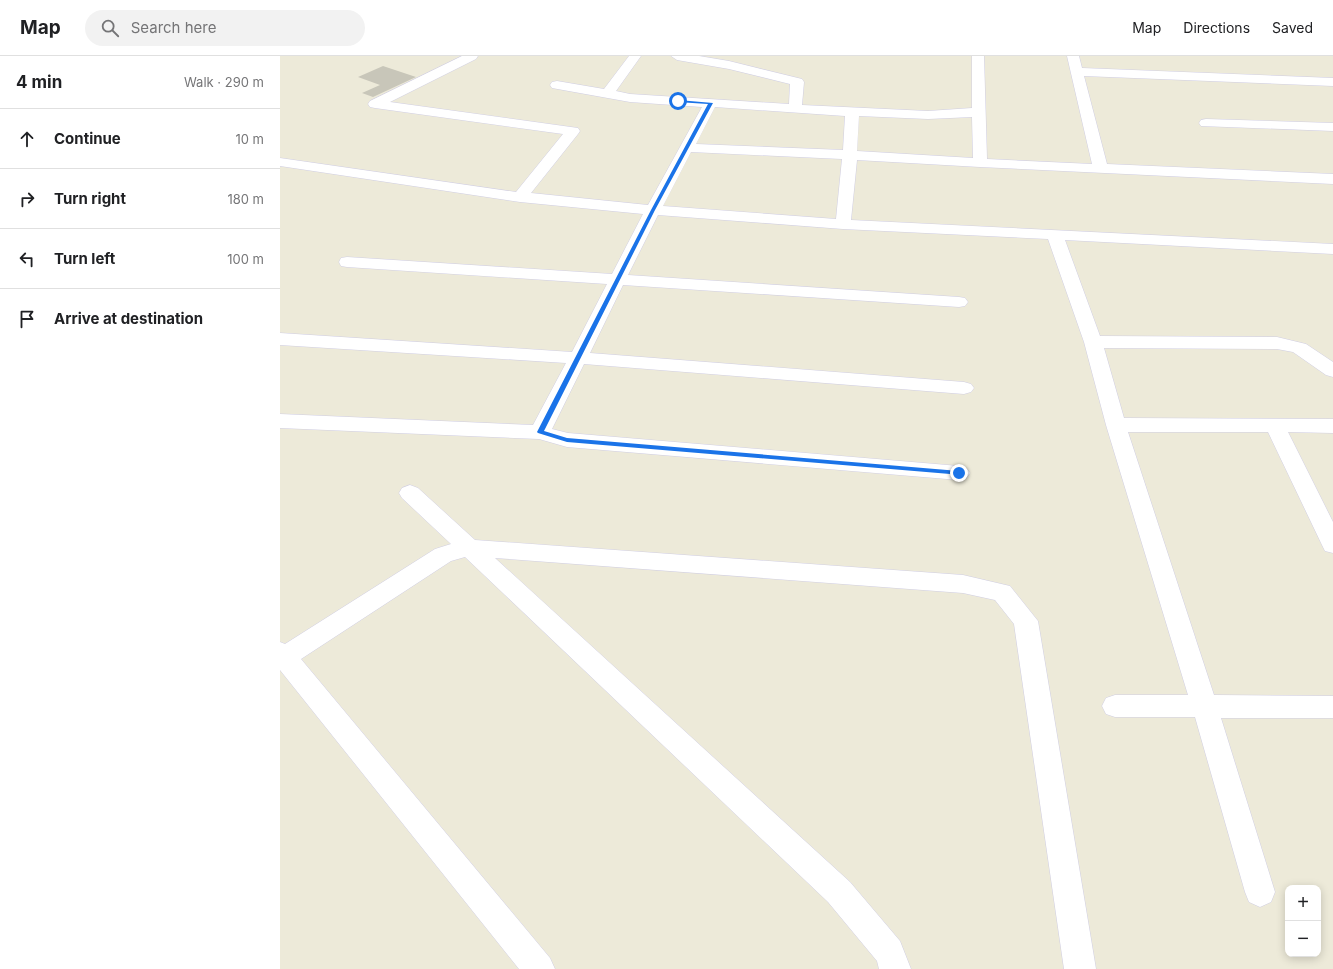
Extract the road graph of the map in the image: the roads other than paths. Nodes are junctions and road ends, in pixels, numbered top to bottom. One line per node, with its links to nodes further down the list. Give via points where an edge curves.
1 (472, 56): 22 (street, via 375,104 573,131)
2 (635, 56): 9 (street)
3 (677, 56): 11 (street, via 729,65 796,82)
4 (978, 56): 13 (street)
5 (1072, 56): 6 (street)
6 (1076, 72): 7 (street); 20 (street)
7 (1333, 82)
8 (557, 85): 9 (street)
9 (607, 94): 10 (street, via 630,98)
10 (711, 103): 11 (street); 16 (street)
11 (795, 109): 12 (street)
12 (852, 112): 13 (street, via 928,115); 17 (street)
13 (980, 112): 19 (street)
14 (1206, 123): 15 (street)
15 (1333, 127)
16 (688, 148): 17 (street); 23 (street)
17 (850, 155): 19 (street); 24 (street)
18 (280, 162): 22 (street)
19 (980, 163): 20 (street)
20 (1100, 168): 21 (street)
21 (1333, 179)
22 (520, 197): 23 (street)
23 (653, 210): 24 (street); 28 (street)
24 (843, 224): 25 (street)
25 (1055, 235): 26 (street); 31 (street)
26 (1333, 250)
27 (347, 262): 28 (street)
28 (619, 280): 29 (street); 32 (street)
29 (959, 302)
30 (280, 339): 32 (street)
31 (1093, 342): 33 (street, via 1277,343 1299,348); 36 (street)
32 (579, 358): 34 (street); 39 (street)
33 (1333, 371)
34 (964, 388)
35 (280, 421): 39 (street)
36 (1116, 425): 37 (street); 46 (street)
37 (1276, 426): 38 (street); 42 (street)
38 (1333, 426)
39 (540, 432): 40 (street, via 567,440)
40 (959, 473)
41 (410, 493): 43 (street)
42 (1333, 545)
43 (468, 548): 44 (street, via 443,555); 50 (street, via 839,892 889,952); 51 (street, via 964,584 1002,592 1026,621)
44 (282, 656): 49 (street)
45 (1115, 706): 46 (street)
46 (1204, 706): 47 (street); 48 (street)
47 (1333, 706)
48 (1260, 892)
49 (538, 969)
50 (895, 969)
51 (1080, 969)

